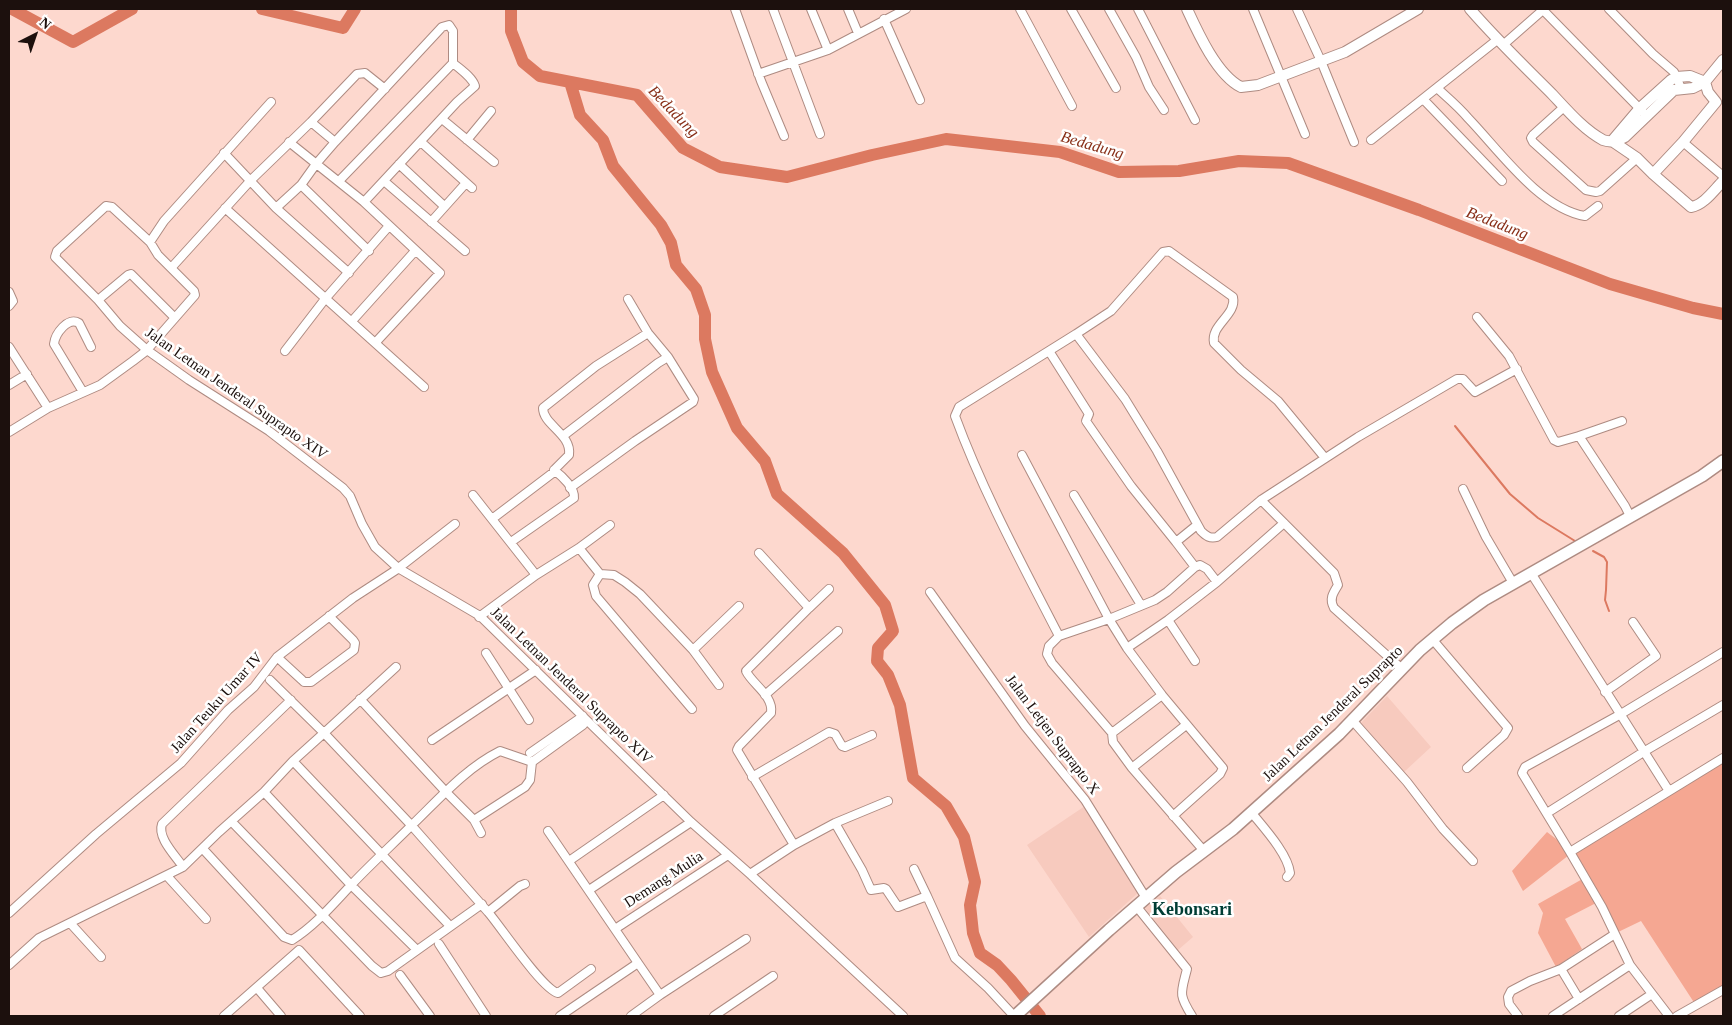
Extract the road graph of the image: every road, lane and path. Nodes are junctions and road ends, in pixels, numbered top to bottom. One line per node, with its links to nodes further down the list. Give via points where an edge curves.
1 (735, 9): 25 (street)
2 (772, 9): 23 (street)
3 (811, 9): 20 (street)
4 (848, 9): 18 (street)
5 (906, 9): 17 (street)
6 (1020, 9): 37 (street)
7 (1071, 9): 29 (street)
8 (1109, 9): 39 (street)
9 (1138, 9): 43 (street)
10 (1187, 9): 26 (street, via 1212,55 1235,84 1250,86)
11 (1253, 9): 26 (street)
12 (1297, 9): 22 (street)
13 (1418, 9): 22 (street, via 1345,52)
14 (1470, 9): 19 (street)
15 (1544, 9): 19 (street); 41 (street)
16 (1609, 9): 27 (street)
17 (884, 19): 18 (street); 34 (street)
18 (858, 33): 20 (street)
19 (1500, 43): 30 (street); 38 (street)
20 (828, 50): 23 (street)
21 (1723, 60): 28 (street)
22 (1321, 61): 26 (street); 53 (street)
23 (793, 62): 25 (street); 45 (street)
24 (453, 63): 32 (street, via 453,31 446,25); 42 (street, via 476,85); 64 (street)
25 (758, 74): 47 (street)
26 (1281, 76): 46 (street)
27 (1676, 77): 28 (street, via 1690,76); 31 (street); 41 (street)
28 (1705, 82): 31 (street, via 1693,88); 36 (street, via 1708,92)
29 (1116, 88)
30 (1437, 88): 33 (street); 71 (street, via 1467,116 1522,178 1558,206 1585,216)
31 (1681, 88): 41 (street)
32 (385, 89): 44 (street, via 365,73 356,74); 51 (street)
33 (1423, 99): 49 (street); 66 (street)
34 (920, 100)
35 (271, 102): 56 (street)
36 (1720, 105): 55 (street)
37 (1072, 106)
38 (1564, 106): 54 (street, via 1592,133); 57 (street, via 1531,138 1586,190 1600,191)
39 (1164, 110)
40 (491, 111): 48 (street)
41 (1643, 112): 54 (street)
42 (442, 119): 48 (street); 52 (street)
43 (1196, 120)
44 (311, 122): 50 (street); 51 (street)
45 (820, 134)
46 (1306, 134)
47 (784, 136)
48 (467, 140): 58 (street)
49 (1370, 140)
50 (289, 142): 59 (street); 63 (street)
51 (335, 142): 59 (street)
52 (421, 142): 60 (street); 70 (street, via 469,186)
53 (1354, 142)
54 (1612, 142): 57 (street)
55 (1683, 142): 61 (street); 62 (street)
56 (224, 153): 63 (street); 76 (street, via 164,221)
57 (1637, 158): 61 (street)
58 (494, 162)
59 (316, 164): 64 (street); 68 (street)
60 (400, 164): 65 (street); 70 (street)
61 (1653, 174): 67 (street, via 1691,207 1702,203)
62 (1723, 176)
63 (251, 180): 72 (street); 73 (street)
64 (339, 181): 69 (street)
65 (384, 181): 69 (street); 74 (street)
66 (1502, 181)
67 (1723, 181)
68 (301, 185): 73 (street); 77 (street)
69 (364, 202): 75 (street)
70 (444, 206): 74 (street)
71 (1598, 206)
72 (225, 208): 80 (street); 83 (street)
73 (276, 208): 81 (street)
74 (431, 222): 79 (street)
75 (389, 226): 77 (street); 78 (street)
76 (150, 242): 80 (street, via 158,255); 85 (street, Jalan Letnan Jenderal Suprapto XIV, via 109,206 57,251 56,259)
77 (369, 251): 81 (street)
78 (415, 251): 89 (street); 92 (street, via 440,274)
79 (465, 251)
80 (172, 267): 88 (street, via 195,293)
81 (349, 273): 83 (street)
82 (9, 292): 86 (street, via 13,298)
83 (325, 299): 89 (street); 96 (street)
84 (628, 299): 90 (street)
85 (98, 300): 88 (street, via 131,274); 95 (street, Jalan Letnan Jenderal Suprapto XIV)
86 (9, 306)
87 (1477, 317): 99 (street)
88 (175, 318): 95 (street)
89 (352, 321): 92 (street)
90 (648, 333): 98 (street); 107 (street, via 596,366 543,408 544,415)
91 (1076, 334): 97 (street); 110 (street, via 1111,311 1163,252 1169,250 1232,297 1234,303 1213,335 1214,343 1278,401); 125 (street, via 1125,399)
92 (376, 342): 102 (street)
93 (9, 347): 100 (street)
94 (91, 347): 103 (street, via 76,321 68,323 55,337 54,344)
95 (146, 350): 103 (street, via 100,384); 131 (street, Jalan Letnan Jenderal Suprapto XIV, via 269,431 343,488 376,547)
96 (285, 351)
97 (1049, 351): 127 (street, via 1089,414 1086,421 1131,486); 148 (street, via 959,407 955,416 1014,548)
98 (668, 358): 107 (street); 115 (street, via 693,395 693,402)
99 (1517, 370): 108 (street, via 1554,440 1558,442); 110 (street, via 1475,392 1463,379 1457,380)
100 (27, 374): 101 (street); 104 (street)
101 (9, 385)
102 (424, 387)
103 (83, 392): 104 (street)
104 (48, 408): 106 (street)
105 (1622, 420): 108 (street)
106 (9, 432)
107 (563, 436): 113 (street, via 569,455)
108 (1579, 436): 120 (street)
109 (1022, 454): 144 (street)
110 (1325, 458): 119 (street)
111 (1723, 461): 114 (main road, Jalan Letnan Jenderal Suprapto)
112 (1723, 469): 114 (main road, Jalan Letnan Jenderal Suprapto)
113 (554, 470): 115 (street); 121 (street)
114 (1702, 476): 120 (main road, Jalan Letnan Jenderal Suprapto)
115 (570, 488): 126 (street, via 574,498)
116 (1462, 489): 136 (street)
117 (1074, 495): 140 (street)
118 (472, 496): 121 (street)
119 (1260, 500): 123 (street); 125 (street, via 1212,538)
120 (1630, 516): 132 (main road, Jalan Letnan Jenderal Suprapto)
121 (492, 519): 126 (street)
122 (455, 524): 131 (street, Jalan Teuku Umar IV)
123 (1284, 524): 135 (street); 157 (street, via 1334,573 1338,585 1331,602 1334,608)
124 (610, 525): 128 (street)
125 (1197, 525): 127 (street)
126 (511, 542): 134 (street)
127 (1176, 542): 130 (street)
128 (579, 548): 133 (street); 134 (street)
129 (759, 553): 141 (street)
130 (1195, 567): 135 (street, via 1204,566); 140 (street, via 1167,592)
131 (398, 568): 142 (street, Jalan Teuku Umar IV); 143 (street, Jalan Letnan Jenderal Suprapto XIV)
132 (1531, 573): 136 (main road, Jalan Letnan Jenderal Suprapto); 162 (street)
133 (600, 574): 151 (street, via 614,575 626,582); 168 (street, via 593,585 596,596)
134 (536, 575): 143 (street)
135 (1217, 582): 145 (street)
136 (1513, 583): 149 (main road, Jalan Letnan Jenderal Suprapto, via 1484,600)
137 (829, 589): 141 (street)
138 (930, 592): 219 (street, Jalan Letjen Suprapto X, via 1025,726 1085,800)
139 (739, 606): 151 (street)
140 (1140, 606): 144 (street)
141 (810, 608): 164 (street, via 746,671)
142 (329, 616): 154 (street, Jalan Teuku Umar IV); 154 (street, via 353,640 354,650 311,682 302,680)
143 (479, 616): 158 (street, Jalan Letnan Jenderal Suprapto XIV)
144 (1109, 619): 148 (street); 150 (street)
145 (1168, 620): 150 (street); 155 (street)
146 (1633, 622): 162 (street, via 1656,656)
147 (838, 631): 164 (street)
148 (1059, 636): 176 (street, via 1049,646 1047,654)
149 (1433, 640): 157 (main road, Jalan Letnan Jenderal Suprapto); 185 (street, via 1508,728)
150 (1128, 648): 163 (street)
151 (693, 650): 160 (street)
152 (1723, 652): 169 (street)
153 (486, 654): 161 (street)
154 (277, 657): 223 (street, Jalan Teuku Umar IV, via 254,687 228,710 181,763)
155 (1195, 661)
156 (396, 667): 165 (street)
157 (1402, 669): 172 (main road, Jalan Letnan Jenderal Suprapto)
158 (536, 670): 161 (street); 170 (street, Jalan Letnan Jenderal Suprapto XIV)
159 (270, 680): 166 (street)
160 (719, 685)
161 (509, 689): 171 (street); 178 (street)
162 (1605, 692): 169 (street)
163 (1162, 694): 174 (street); 176 (street)
164 (765, 695): 186 (street, via 771,704 771,713 737,750)
165 (360, 699): 175 (street); 188 (street)
166 (290, 700): 175 (street); 210 (street, via 162,824 163,838)
167 (1723, 705): 179 (street)
168 (692, 709)
169 (1621, 714): 179 (street); 193 (street, via 1523,770)
170 (583, 716): 180 (street); 190 (street, Jalan Letnan Jenderal Suprapto XIV)
171 (530, 720)
172 (1352, 720): 192 (main road, Jalan Letnan Jenderal Suprapto); 209 (street)
173 (583, 725): 183 (street)
174 (1186, 725): 184 (street); 194 (street, via 1223,768)
175 (324, 733): 182 (street); 199 (street)
176 (1112, 733): 184 (street, via 1113,742)
177 (872, 735): 186 (street, via 845,747 835,734 829,732)
178 (432, 740)
179 (1645, 751): 187 (street); 193 (street)
180 (530, 753)
181 (1723, 758): 187 (street)
182 (293, 761): 189 (street); 206 (street)
183 (532, 762): 188 (street, via 500,751); 195 (street, via 530,780 525,787)
184 (1132, 768): 194 (street)
185 (1467, 768)
186 (752, 777): 202 (street)
187 (1669, 790): 205 (street)
188 (445, 791): 195 (street); 199 (street)
189 (264, 792): 196 (street); 216 (street)
190 (664, 795): 197 (street, Jalan Letnan Jenderal Suprapto XIV); 208 (street)
191 (888, 801): 198 (street)
192 (1252, 812): 204 (main road, Jalan Letnan Jenderal Suprapto); 214 (street, via 1289,866)
193 (1547, 813): 205 (street)
194 (1173, 816): 204 (street)
195 (474, 820): 201 (street)
196 (232, 822): 203 (street); 224 (street)
197 (691, 822): 207 (street, Jalan Letnan Jenderal Suprapto XIV); 217 (street)
198 (835, 823): 202 (street); 218 (street, via 870,890 886,889 898,908)
199 (412, 826): 206 (street); 220 (street)
200 (548, 831): 208 (street, Demang Mulia)
201 (481, 833)
202 (794, 845): 212 (street)
203 (203, 849): 210 (street); 224 (street, via 287,939 295,938)
204 (1204, 851): 219 (main road, Jalan Letnan Jenderal Suprapto)
205 (1570, 852): 229 (street)
206 (382, 853): 216 (street); 227 (street)
207 (728, 855): 212 (street, Jalan Letnan Jenderal Suprapto XIV); 228 (street, Demang Mulia)
208 (569, 861): 217 (street, Demang Mulia)
209 (1473, 861)
210 (183, 867): 213 (street)
211 (914, 869): 218 (street)
212 (750, 874): 255 (street, Jalan Letnan Jenderal Suprapto XIV)
213 (167, 876): 225 (street); 226 (street)
214 (1288, 877)
215 (526, 884): 222 (street)
216 (351, 885): 224 (street); 232 (street)
217 (588, 890): 228 (street, Demang Mulia)
218 (927, 896): 246 (street, via 955,958)
219 (1146, 898): 221 (main road, Jalan Letnan Jenderal Suprapto)
220 (482, 904): 222 (street); 227 (street)
221 (1137, 907): 246 (main road, Jalan Letnan Jenderal Suprapto); 256 (street, via 1187,969 1181,993 1182,1002)
222 (488, 912): 237 (street, via 544,984 554,992 561,992)
223 (9, 913)
224 (322, 915): 232 (street, via 381,973)
225 (206, 919)
226 (71, 924): 233 (street); 235 (street, via 39,938)
227 (450, 926): 232 (street)
228 (615, 929): 234 (street, Demang Mulia)
229 (1615, 934): 236 (street); 238 (street)
230 (746, 939): 244 (street)
231 (439, 944): 251 (street)
232 (417, 950)
233 (100, 957)
234 (638, 964): 244 (street, Demang Mulia); 252 (street)
235 (9, 965)
236 (1630, 965): 243 (street); 245 (street)
237 (591, 969)
238 (1561, 969): 245 (street); 257 (street, via 1511,991 1509,1004)
239 (400, 975): 250 (street)
240 (773, 976): 254 (street)
241 (257, 988): 247 (street); 248 (street); 249 (street, via 299,950)
242 (1723, 990): 261 (street)
243 (1652, 994): 259 (street); 260 (street)
244 (660, 996): 253 (street)
245 (1579, 999): 258 (street)
246 (1016, 1015)
247 (224, 1016)
248 (281, 1016)
249 (360, 1016)
250 (430, 1016)
251 (486, 1016)
252 (560, 1016)
253 (631, 1016)
254 (714, 1016)
255 (903, 1016)
256 (1192, 1016)
257 (1518, 1016)
258 (1553, 1016)
259 (1619, 1016)
260 (1669, 1016)
261 (1677, 1016)

